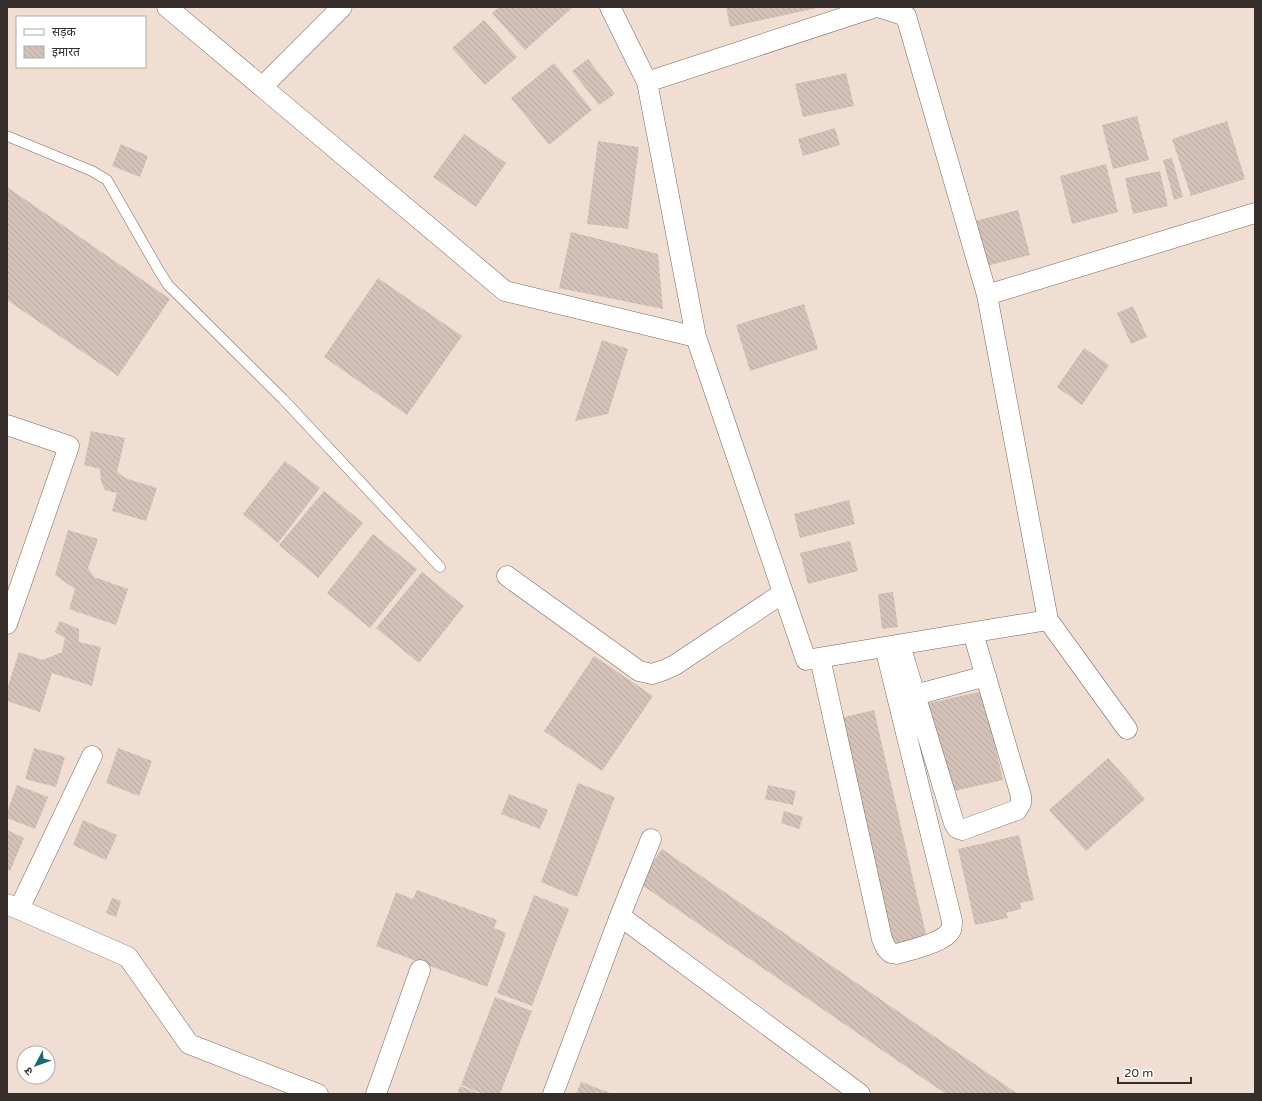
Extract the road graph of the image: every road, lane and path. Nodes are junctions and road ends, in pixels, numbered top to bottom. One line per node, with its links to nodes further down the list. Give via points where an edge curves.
1 (168, 7): 6 (street)
2 (342, 7): 6 (street)
3 (610, 7): 5 (street)
4 (877, 7): 5 (street); 9 (street, via 906,16)
5 (647, 82): 10 (street)
6 (262, 86): 10 (street, via 505,291)
7 (7, 136): 12 (lane, via 92,171 107,180 168,285 283,399)
8 (1255, 213): 9 (street)
9 (987, 295): 15 (street)
10 (696, 337): 14 (street)
11 (7, 425): 16 (street, via 69,446)
12 (440, 567)
13 (507, 576): 14 (street, via 639,671 652,674 675,664)
14 (783, 593): 19 (street, via 806,660)
15 (1048, 620): 17 (street); 22 (street)
16 (7, 624)
17 (973, 633): 18 (street); 20 (street)
18 (892, 646): 19 (street); 19 (street, via 952,921 952,929 947,935 937,941 897,954 891,953 882,939); 21 (street)
19 (820, 658)
20 (986, 676): 21 (street); 21 (street, via 1021,803 1017,810 962,830 954,823)
21 (915, 695)
22 (1127, 729)
23 (92, 756): 25 (street)
24 (651, 839): 26 (street)
25 (13, 906): 28 (street, via 128,957 189,1044)
26 (620, 916): 30 (street); 31 (street)
27 (420, 970): 29 (street)
28 (318, 1094)
29 (376, 1094)
30 (553, 1094)
31 (860, 1094)

